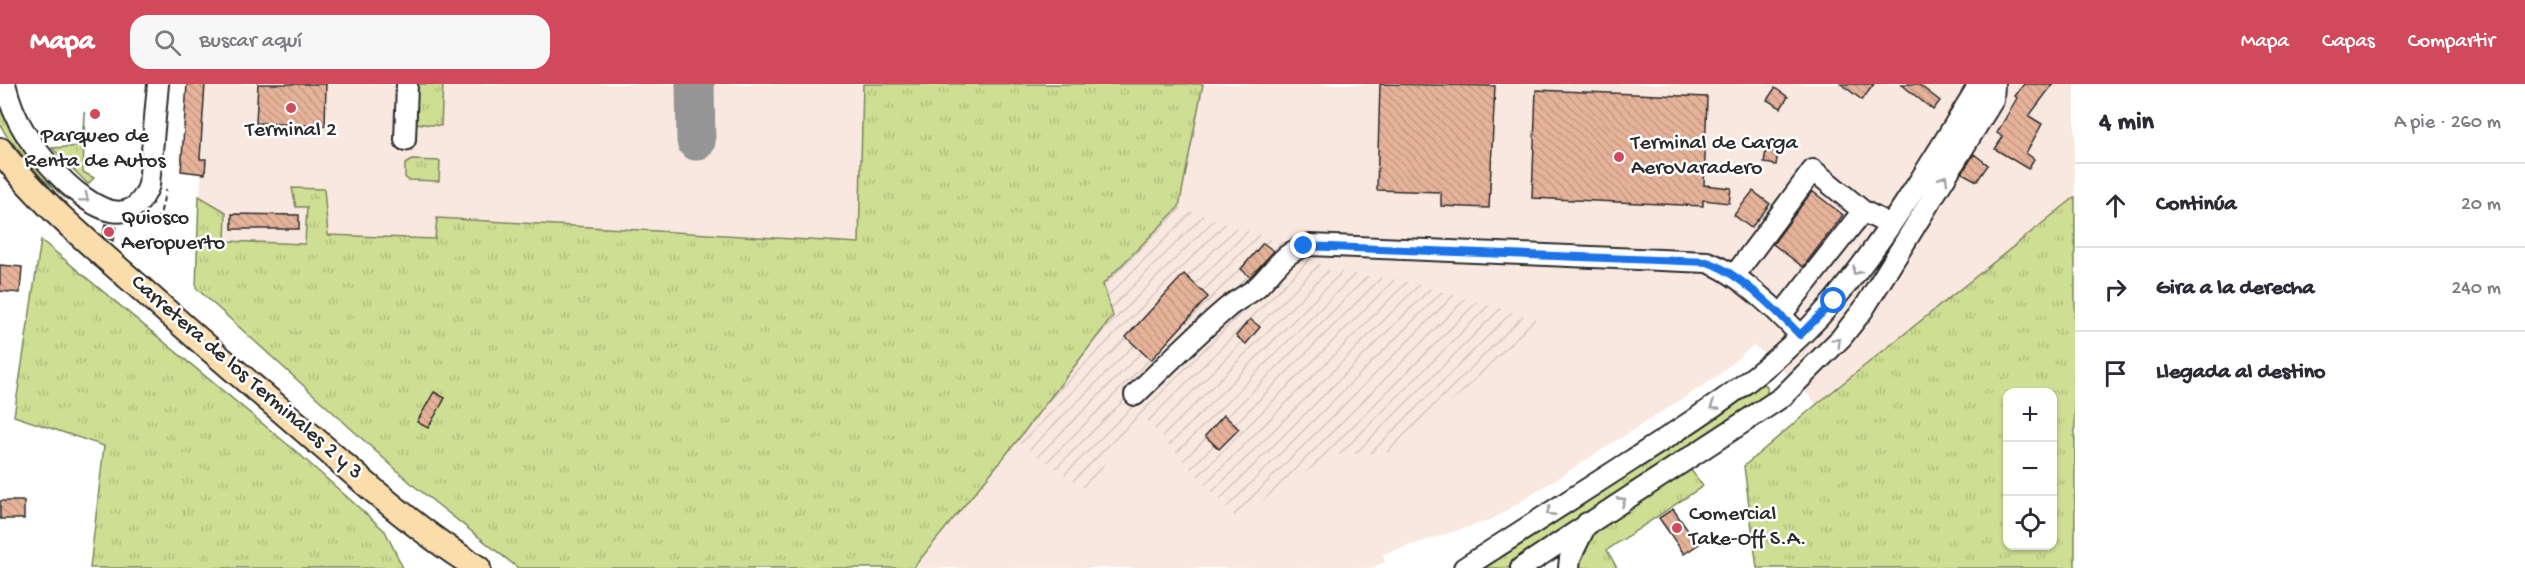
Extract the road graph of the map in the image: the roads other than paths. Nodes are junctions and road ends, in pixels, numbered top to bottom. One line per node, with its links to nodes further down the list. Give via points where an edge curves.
1 (4, 84): 2 (street, one-way to 2, via 24,133 42,156 83,198 119,212 135,207 149,185)
2 (158, 84)
3 (407, 84): 6 (street)
4 (1983, 84): 8 (street, via 1977,88)
5 (1994, 84): 8 (street, via 1993,99)
6 (405, 140)
7 (0, 150): 22 (main road, Carretera de los Terminales 2 y 3, via 54,212 218,356 414,522)
8 (1949, 153): 10 (street); 12 (street, one-way to 8)
9 (1863, 211): 10 (street); 13 (street, via 1813,170); 16 (street)
10 (1890, 225): 11 (street)
11 (1872, 251): 12 (street); 14 (street, one-way to 14)
12 (1895, 260): 15 (street)
13 (1734, 276): 16 (street); 19 (street, via 1707,262 1304,246 1286,255 1255,289 1214,319)
14 (1834, 301): 15 (street); 17 (street)
15 (1863, 310): 20 (street, one-way to 15)
16 (1781, 315): 17 (street)
17 (1800, 335): 18 (street)
18 (1760, 370): 20 (street); 23 (street, one-way to 23, via 1719,403)
19 (1135, 395)
20 (1782, 397): 21 (street, one-way to 20)
21 (1587, 523): 24 (street); 25 (street)
22 (478, 568)
23 (1464, 568)
24 (1521, 568)
25 (1569, 568)

